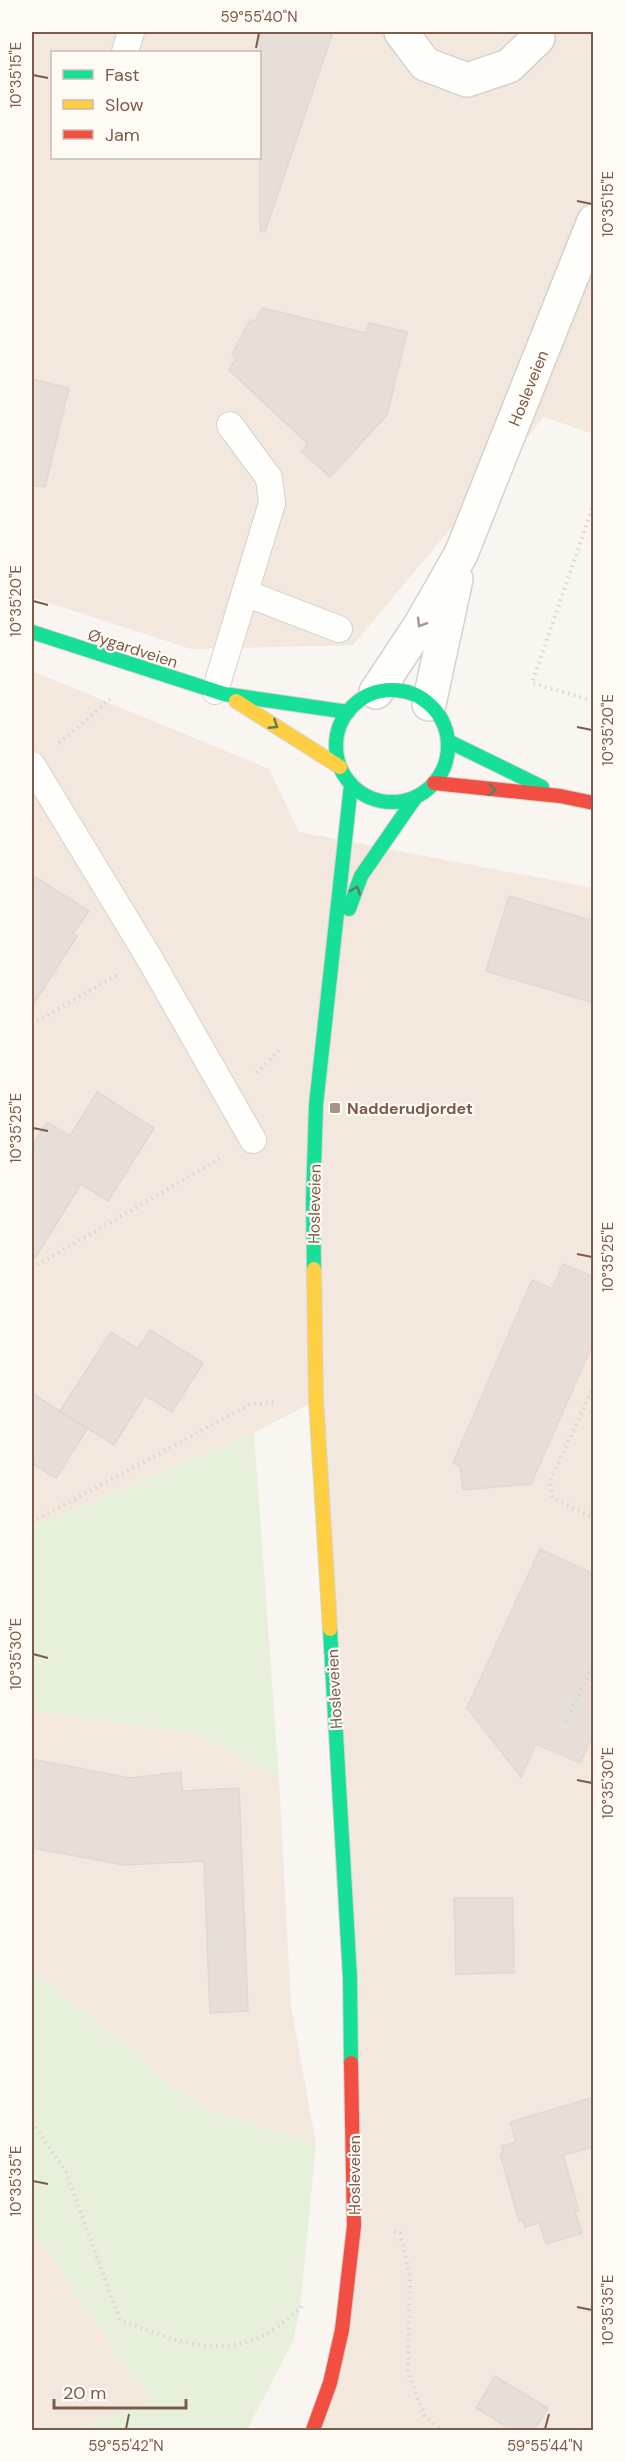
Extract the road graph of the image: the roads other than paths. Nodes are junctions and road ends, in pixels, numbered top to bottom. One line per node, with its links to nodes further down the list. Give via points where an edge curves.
1 (132, 32): 4 (lane)
2 (400, 32): 3 (street, via 424,64 467,80 509,66)
3 (538, 38)
4 (125, 51)
5 (594, 221): 7 (street, Hosleveien)
6 (230, 425): 8 (lane, via 269,478 272,503)
7 (461, 554): 12 (street, Hosleveien, one-way to 12); 13 (street, Hosleveien)
8 (245, 593): 9 (lane); 11 (lane)
9 (339, 629)
10 (32, 633): 11 (street, Øygardveien)
11 (219, 692): 14 (street, Øygardveien); 17 (street, Øygardveien, one-way to 17)
12 (376, 692): 13 (street, via 411,693); 14 (street)
13 (429, 704): 15 (street, via 442,721)
14 (348, 712): 17 (street, via 339,727 336,747)
15 (448, 741): 18 (street, via 446,763); 20 (street)
16 (32, 766): 24 (lane, via 148,956)
17 (340, 767): 19 (street)
18 (434, 783): 20 (street, one-way to 20); 21 (street)
19 (351, 785): 21 (street, via 368,797 391,802); 23 (street, Hosleveien)
20 (560, 796): 22 (street)
21 (415, 798): 23 (street, Hosleveien, one-way to 21, via 361,876)
22 (594, 803)
23 (335, 945): 25 (street, Hosleveien, via 316,1105 313,1212 316,1399 350,1978 354,2226 342,2330 330,2383)
24 (253, 1140)
25 (313, 2430)

